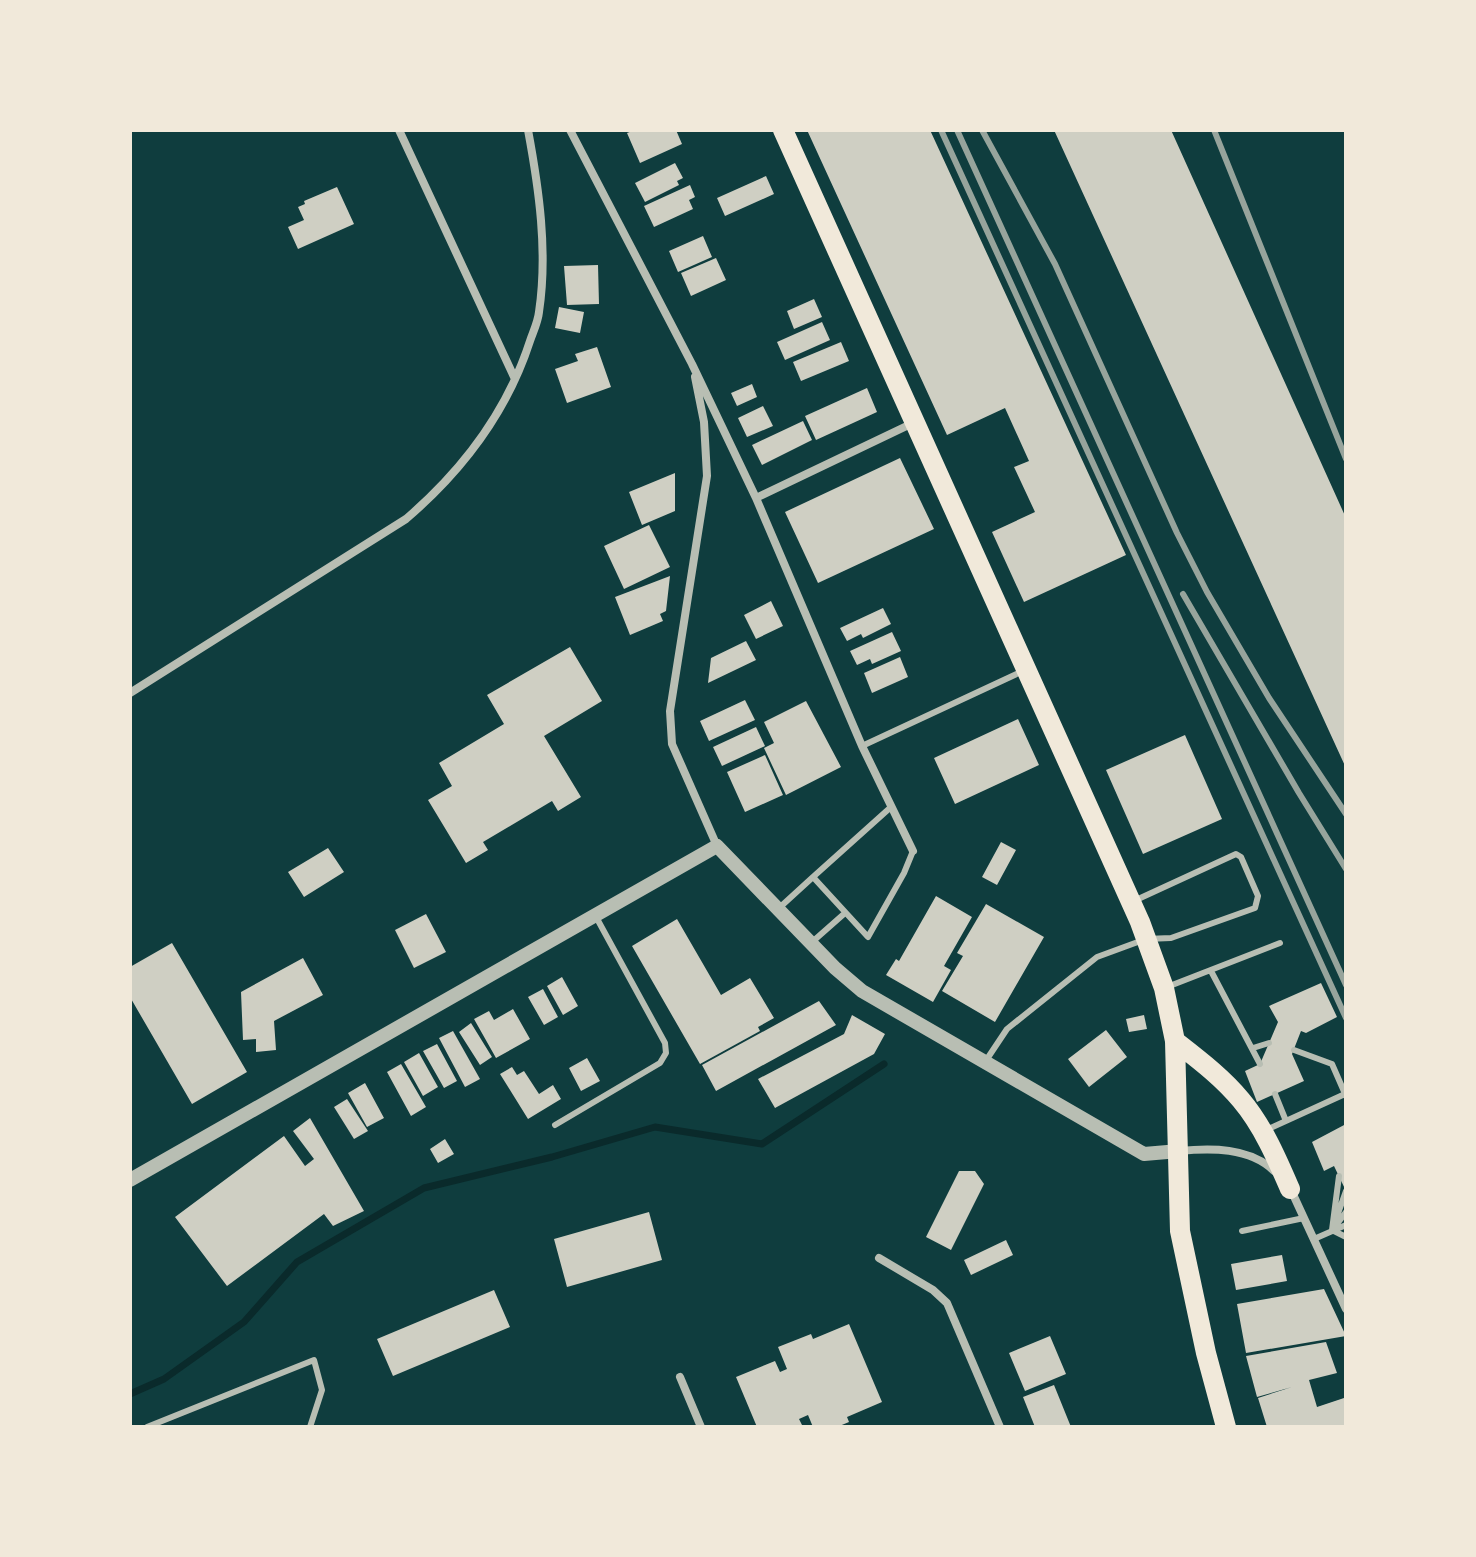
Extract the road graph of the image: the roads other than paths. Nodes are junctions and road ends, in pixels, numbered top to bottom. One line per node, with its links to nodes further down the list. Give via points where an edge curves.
1 (399, 130): 6 (street)
2 (528, 130): 6 (street, via 542,224 542,271 539,314)
3 (570, 130): 5 (street)
4 (783, 130): 7 (main road)
5 (692, 364): 8 (street); 13 (street, via 704,422 707,476 670,711 672,744)
6 (515, 379): 10 (street, via 497,417 438,491 406,519)
7 (914, 423): 8 (street); 9 (main road)
8 (756, 498): 11 (street)
9 (1026, 670): 11 (lane); 16 (main road)
10 (130, 693)
11 (862, 746): 12 (street)
12 (891, 807): 14 (street); 15 (lane)
13 (717, 846): 17 (street); 19 (street)
14 (913, 851): 18 (lane, via 868,937)
15 (813, 877): 17 (lane); 18 (lane)
16 (1131, 903): 20 (main road); 20 (lane, via 1236,854 1258,896 1255,908 1207,927)
17 (778, 909): 21 (street)
18 (845, 913): 21 (lane)
19 (595, 915): 34 (lane, via 666,1053 660,1063); 38 (street)
20 (1146, 939): 24 (main road); 29 (lane, via 1097,957 1007,1029)
21 (811, 943): 29 (street, via 862,991)
22 (1280, 943): 23 (lane)
23 (1211, 971): 24 (lane); 27 (lane)
24 (1164, 988): 25 (main road)
25 (1175, 1041): 35 (main road, via 1213,1070); 36 (main road)
26 (1269, 1043): 27 (lane)
27 (1253, 1048): 30 (lane)
28 (1294, 1050): 32 (lane, via 1332,1064)
29 (985, 1062): 36 (street, via 1144,1154)
30 (1260, 1064)
31 (1275, 1094): 33 (lane)
32 (1346, 1095): 33 (lane)
33 (1286, 1121): 35 (lane)
34 (555, 1125)
35 (1262, 1132): 39 (main road)
36 (1179, 1151): 39 (street, via 1210,1148 1245,1155 1271,1167); 56 (main road, via 1180,1231)
37 (1339, 1176): 44 (lane)
38 (130, 1180)
39 (1290, 1189): 42 (street)
40 (1346, 1191): 44 (lane)
41 (1346, 1212): 44 (lane)
42 (1304, 1218): 45 (lane); 47 (street)
43 (1346, 1225): 44 (lane)
44 (1332, 1230): 46 (lane); 47 (lane)
45 (1242, 1231)
46 (1346, 1235)
47 (1314, 1239): 49 (street)
48 (879, 1258): 55 (street, via 947,1303)
49 (1343, 1297): 50 (street)
50 (1346, 1309)
51 (680, 1377): 54 (street)
52 (147, 1427): 53 (lane, via 314,1360 322,1390)
53 (310, 1427)
54 (701, 1427)
55 (1000, 1427)
56 (1226, 1427)

